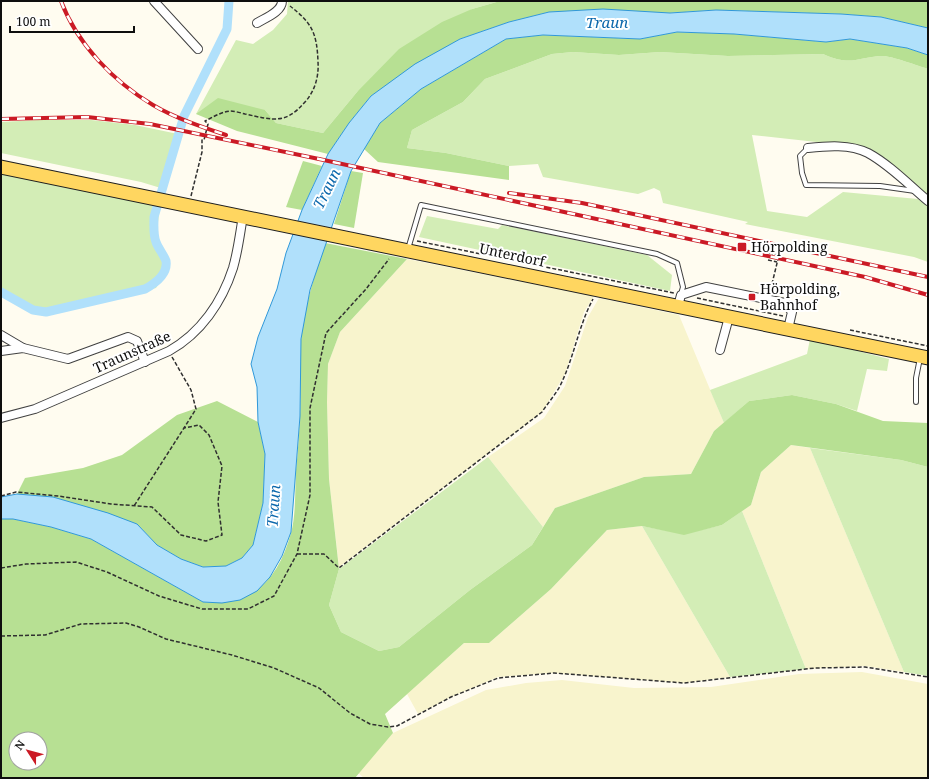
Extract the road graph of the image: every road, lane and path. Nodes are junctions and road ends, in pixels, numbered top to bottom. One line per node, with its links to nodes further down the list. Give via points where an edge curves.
1 (154, 1): 4 (street)
2 (285, 3): 3 (street, via 276,12); 8 (path, via 304,17 314,32 318,70 315,87 308,99 289,117 268,119 232,111 218,114 205,121 208,124 202,140 202,152)
3 (257, 23)
4 (198, 49)
5 (808, 148): 7 (street, via 847,147 867,153); 7 (lane, via 800,156 806,185 880,186)
6 (1, 167): 10 (main road, Unterdorf)
7 (916, 191): 9 (street)
8 (191, 195)
9 (928, 201)
10 (243, 216): 11 (main road, Unterdorf, via 340,236); 24 (street, Traunstraße, via 234,267 224,290 200,327 184,343)
11 (406, 246): 15 (main road, Unterdorf); 16 (path); 16 (lane, via 421,205 657,254 677,263 683,286); 33 (path, via 326,333 310,408 310,495)
12 (770, 253): 14 (path, via 779,255)
13 (768, 260): 14 (path)
14 (777, 262): 17 (path)
15 (597, 289): 16 (main road, Unterdorf); 33 (path, via 584,315 565,374 542,412 338,568 324,554)
16 (680, 300): 17 (street, Unterdorf, via 706,287); 18 (main road, Unterdorf); 19 (path)
17 (769, 300): 19 (street, Unterdorf, via 784,303 792,312)
18 (729, 317): 19 (main road, Unterdorf); 23 (street)
19 (790, 324): 26 (main road, Unterdorf)
20 (845, 329): 26 (path)
21 (1, 335): 22 (street)
22 (23, 348): 25 (street); 27 (street, via 68,358 128,337 137,341)
23 (720, 350)
24 (169, 351): 27 (street, Traunstraße); 30 (path, via 190,390 196,408)
25 (1, 352)
26 (925, 354): 28 (lane, via 916,378)
27 (145, 362): 29 (street, Traunstraße, via 35,409)
28 (916, 402)
29 (1, 418)
30 (184, 428): 32 (path); 32 (path, via 199,425 209,435 222,466 218,502 222,535 206,541 181,535 152,507)
31 (1, 496): 32 (path, via 16,492)
32 (134, 506)
33 (297, 554): 34 (path, via 274,596 248,609 202,609 159,596 106,572 76,562)
34 (1, 568)
35 (1, 636): 36 (path, via 45,635 81,624 126,623 166,639 274,668 319,688 360,719 370,724 388,727 397,726 451,697 498,678 554,673 684,683 815,668 865,667)
36 (928, 676)

